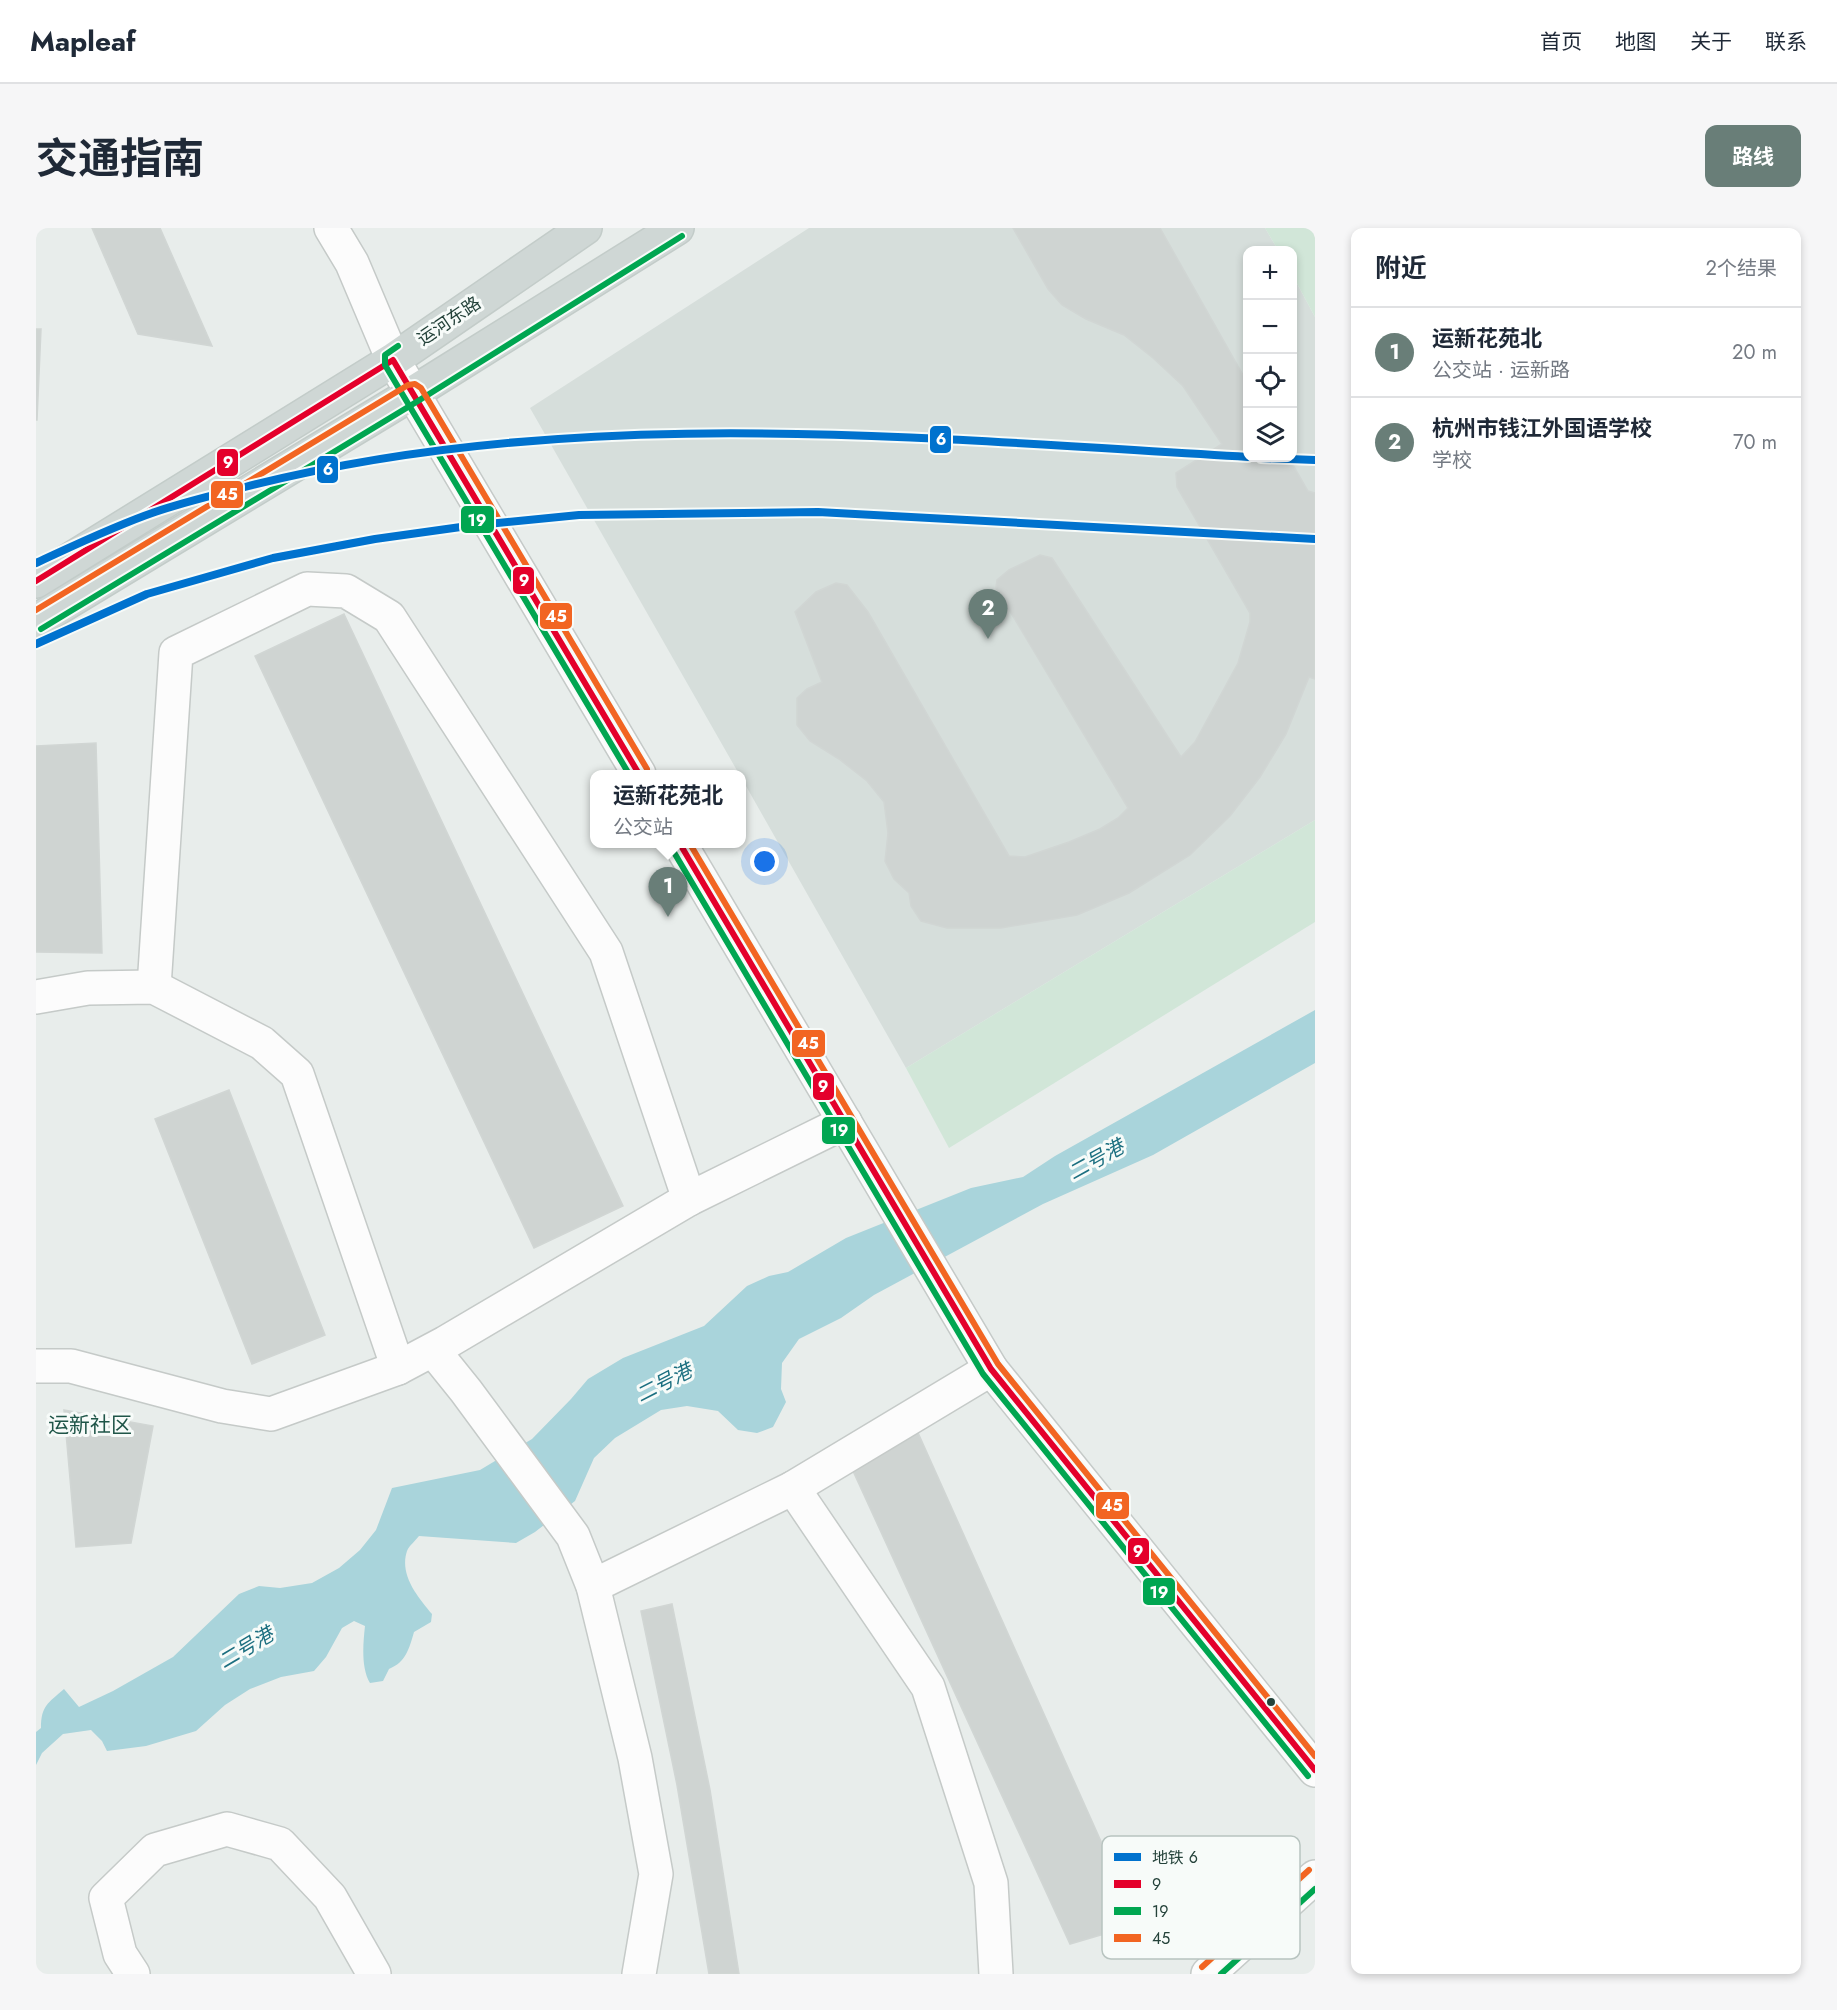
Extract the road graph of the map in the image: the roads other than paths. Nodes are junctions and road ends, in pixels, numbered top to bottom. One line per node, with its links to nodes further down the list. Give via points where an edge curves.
1 (331, 228): 4 (street, via 352,263)
2 (585, 228): 4 (main road, 运河东路)
3 (677, 228): 5 (main road)
4 (393, 360): 5 (street); 6 (main road, 运河东路)
5 (413, 393): 7 (main road); 8 (street)
6 (36, 581)
7 (36, 621)
8 (637, 770)
9 (683, 848): 12 (street)
10 (154, 987): 11 (street, via 88,988); 13 (street, via 176,653 307,589 346,591 389,617 606,952); 16 (street, via 262,1043 297,1074)
11 (36, 997)
12 (845, 1122): 13 (street); 17 (street)
13 (689, 1199): 14 (street)
14 (433, 1350): 16 (street); 19 (street, via 573,1536)
15 (36, 1366): 16 (street, via 71,1366 222,1406 271,1414)
16 (398, 1368)
17 (991, 1369): 18 (street); 20 (street)
18 (793, 1488): 19 (street); 27 (street, via 928,1687 991,1883)
19 (592, 1586): 26 (street, via 635,1758 656,1874)
20 (1315, 1770)
21 (1315, 1877): 22 (street)
22 (1300, 1891)
23 (1225, 1959): 28 (street)
24 (133, 1974): 25 (street, via 120,1954 106,1898 155,1850 227,1829 280,1844 330,1897)
25 (374, 1974)
26 (639, 1974)
27 (996, 1974)
28 (1208, 1974)

